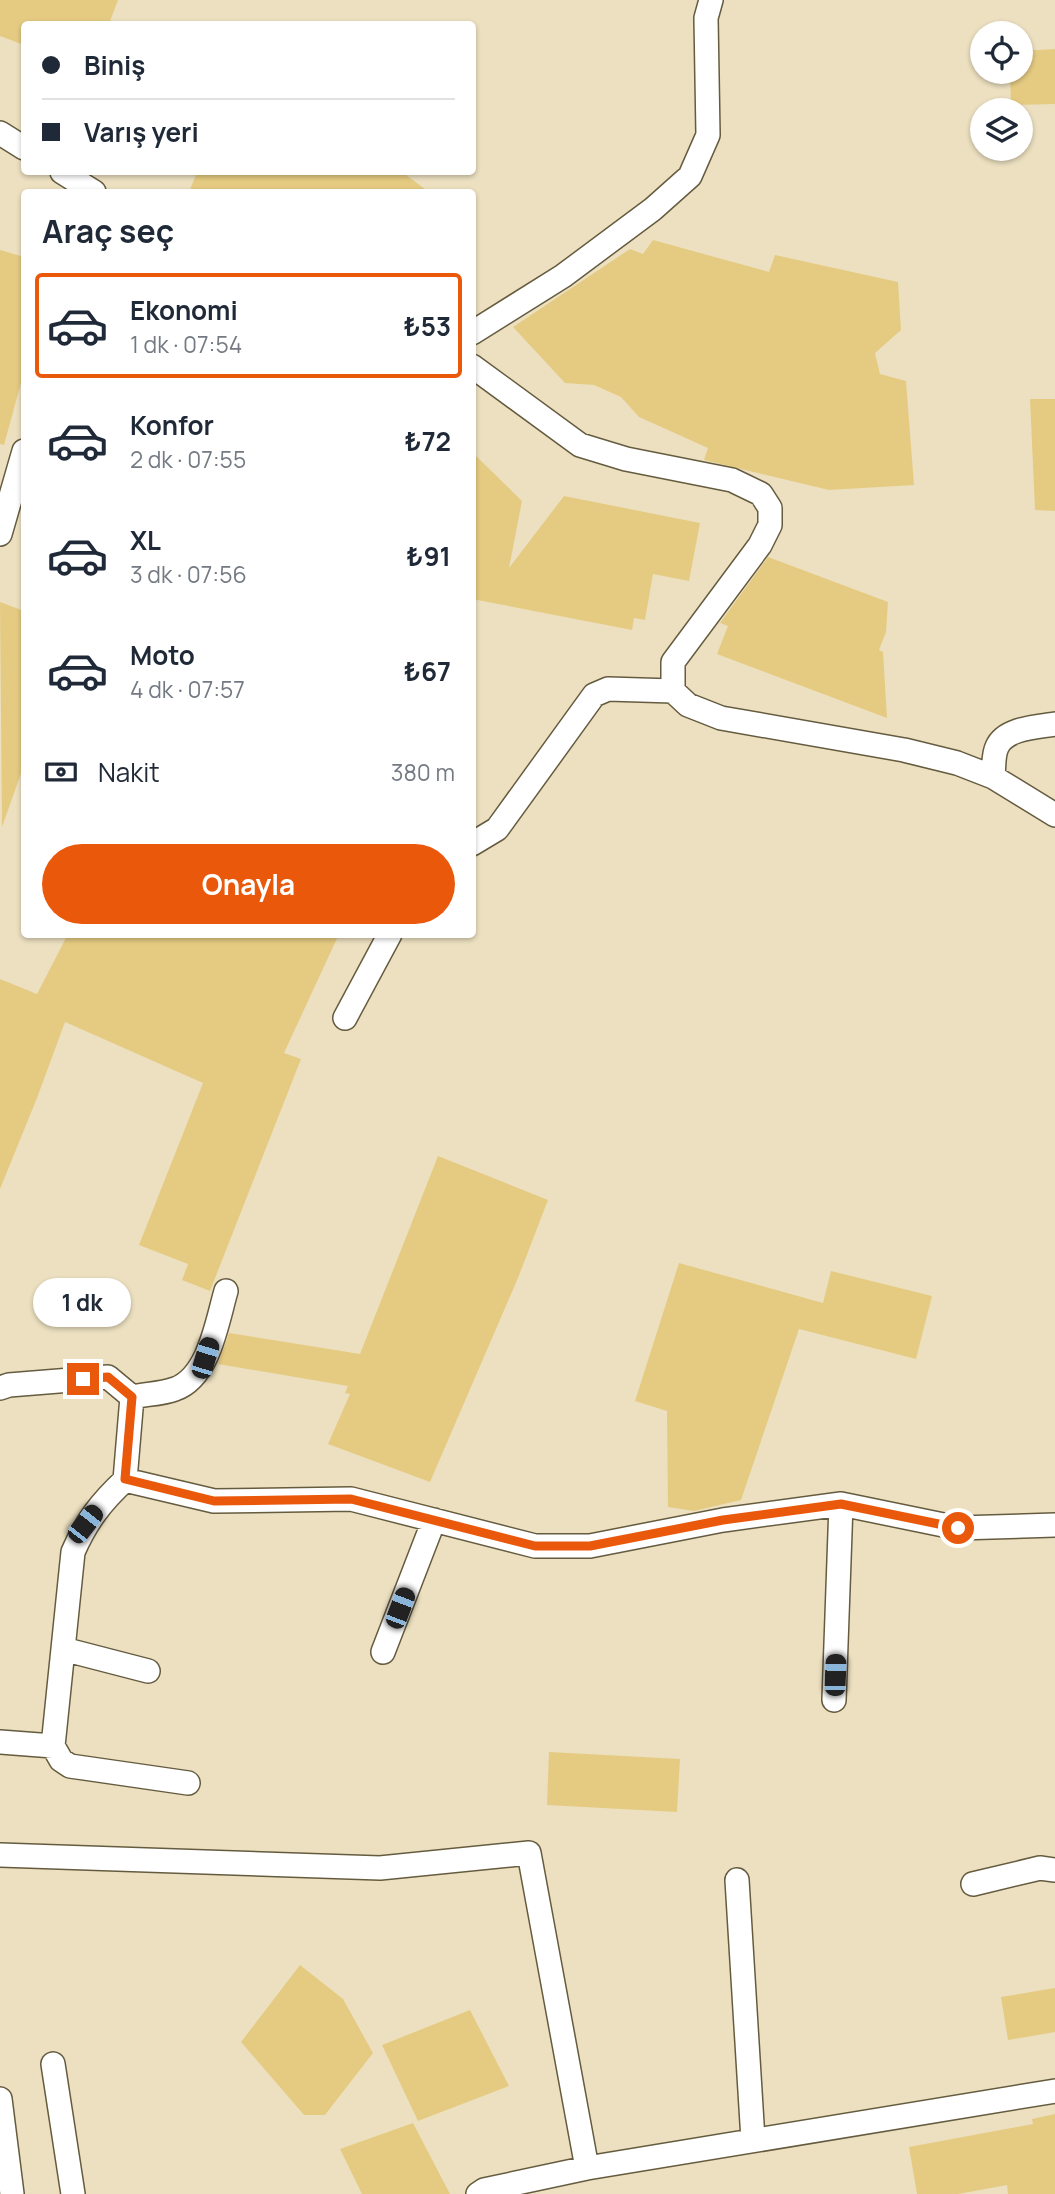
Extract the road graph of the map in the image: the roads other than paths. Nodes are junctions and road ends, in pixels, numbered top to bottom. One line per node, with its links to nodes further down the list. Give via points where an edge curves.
1 (711, 0): 6 (street, via 706,18 708,135 690,177 563,275)
2 (0, 134): 3 (street)
3 (21, 146)
4 (67, 175): 5 (street)
5 (88, 189)
6 (476, 330)
7 (476, 369): 10 (street, via 580,445 732,480 761,494 770,508 770,524 760,545 673,662)
8 (21, 461): 9 (street)
9 (0, 534)
10 (673, 691): 12 (street, via 688,705 722,718 904,750); 14 (street, via 608,689 594,695 497,829)
11 (1055, 724): 12 (street, via 1008,736 997,747)
12 (993, 777): 13 (street)
13 (1055, 815)
14 (476, 842)
15 (388, 938): 16 (street)
16 (345, 1018)
17 (226, 1291): 19 (street, via 197,1373 174,1390)
18 (0, 1388): 19 (street, via 108,1377)
19 (132, 1397): 20 (street)
20 (125, 1479): 22 (street, via 214,1501 351,1499); 24 (street, via 85,1524 73,1552)
21 (841, 1504): 22 (street, via 723,1520 590,1546 535,1546); 23 (street, via 958,1528); 27 (street)
22 (435, 1520): 25 (street)
23 (1055, 1525)
24 (63, 1649): 26 (street); 29 (street)
25 (383, 1652)
26 (148, 1671)
27 (834, 1700)
28 (0, 1742): 29 (street)
29 (53, 1746): 30 (street, via 70,1766)
30 (188, 1783)
31 (0, 1855): 39 (street, via 380,1868 528,1853)
32 (1055, 1870): 34 (street, via 1040,1868)
33 (737, 1880): 38 (street)
34 (972, 1884)
35 (53, 2064): 41 (street)
36 (1055, 2091): 38 (street)
37 (0, 2099): 40 (street)
38 (752, 2140): 39 (street)
39 (587, 2168): 42 (street)
40 (12, 2194)
41 (74, 2194)
42 (478, 2194)

